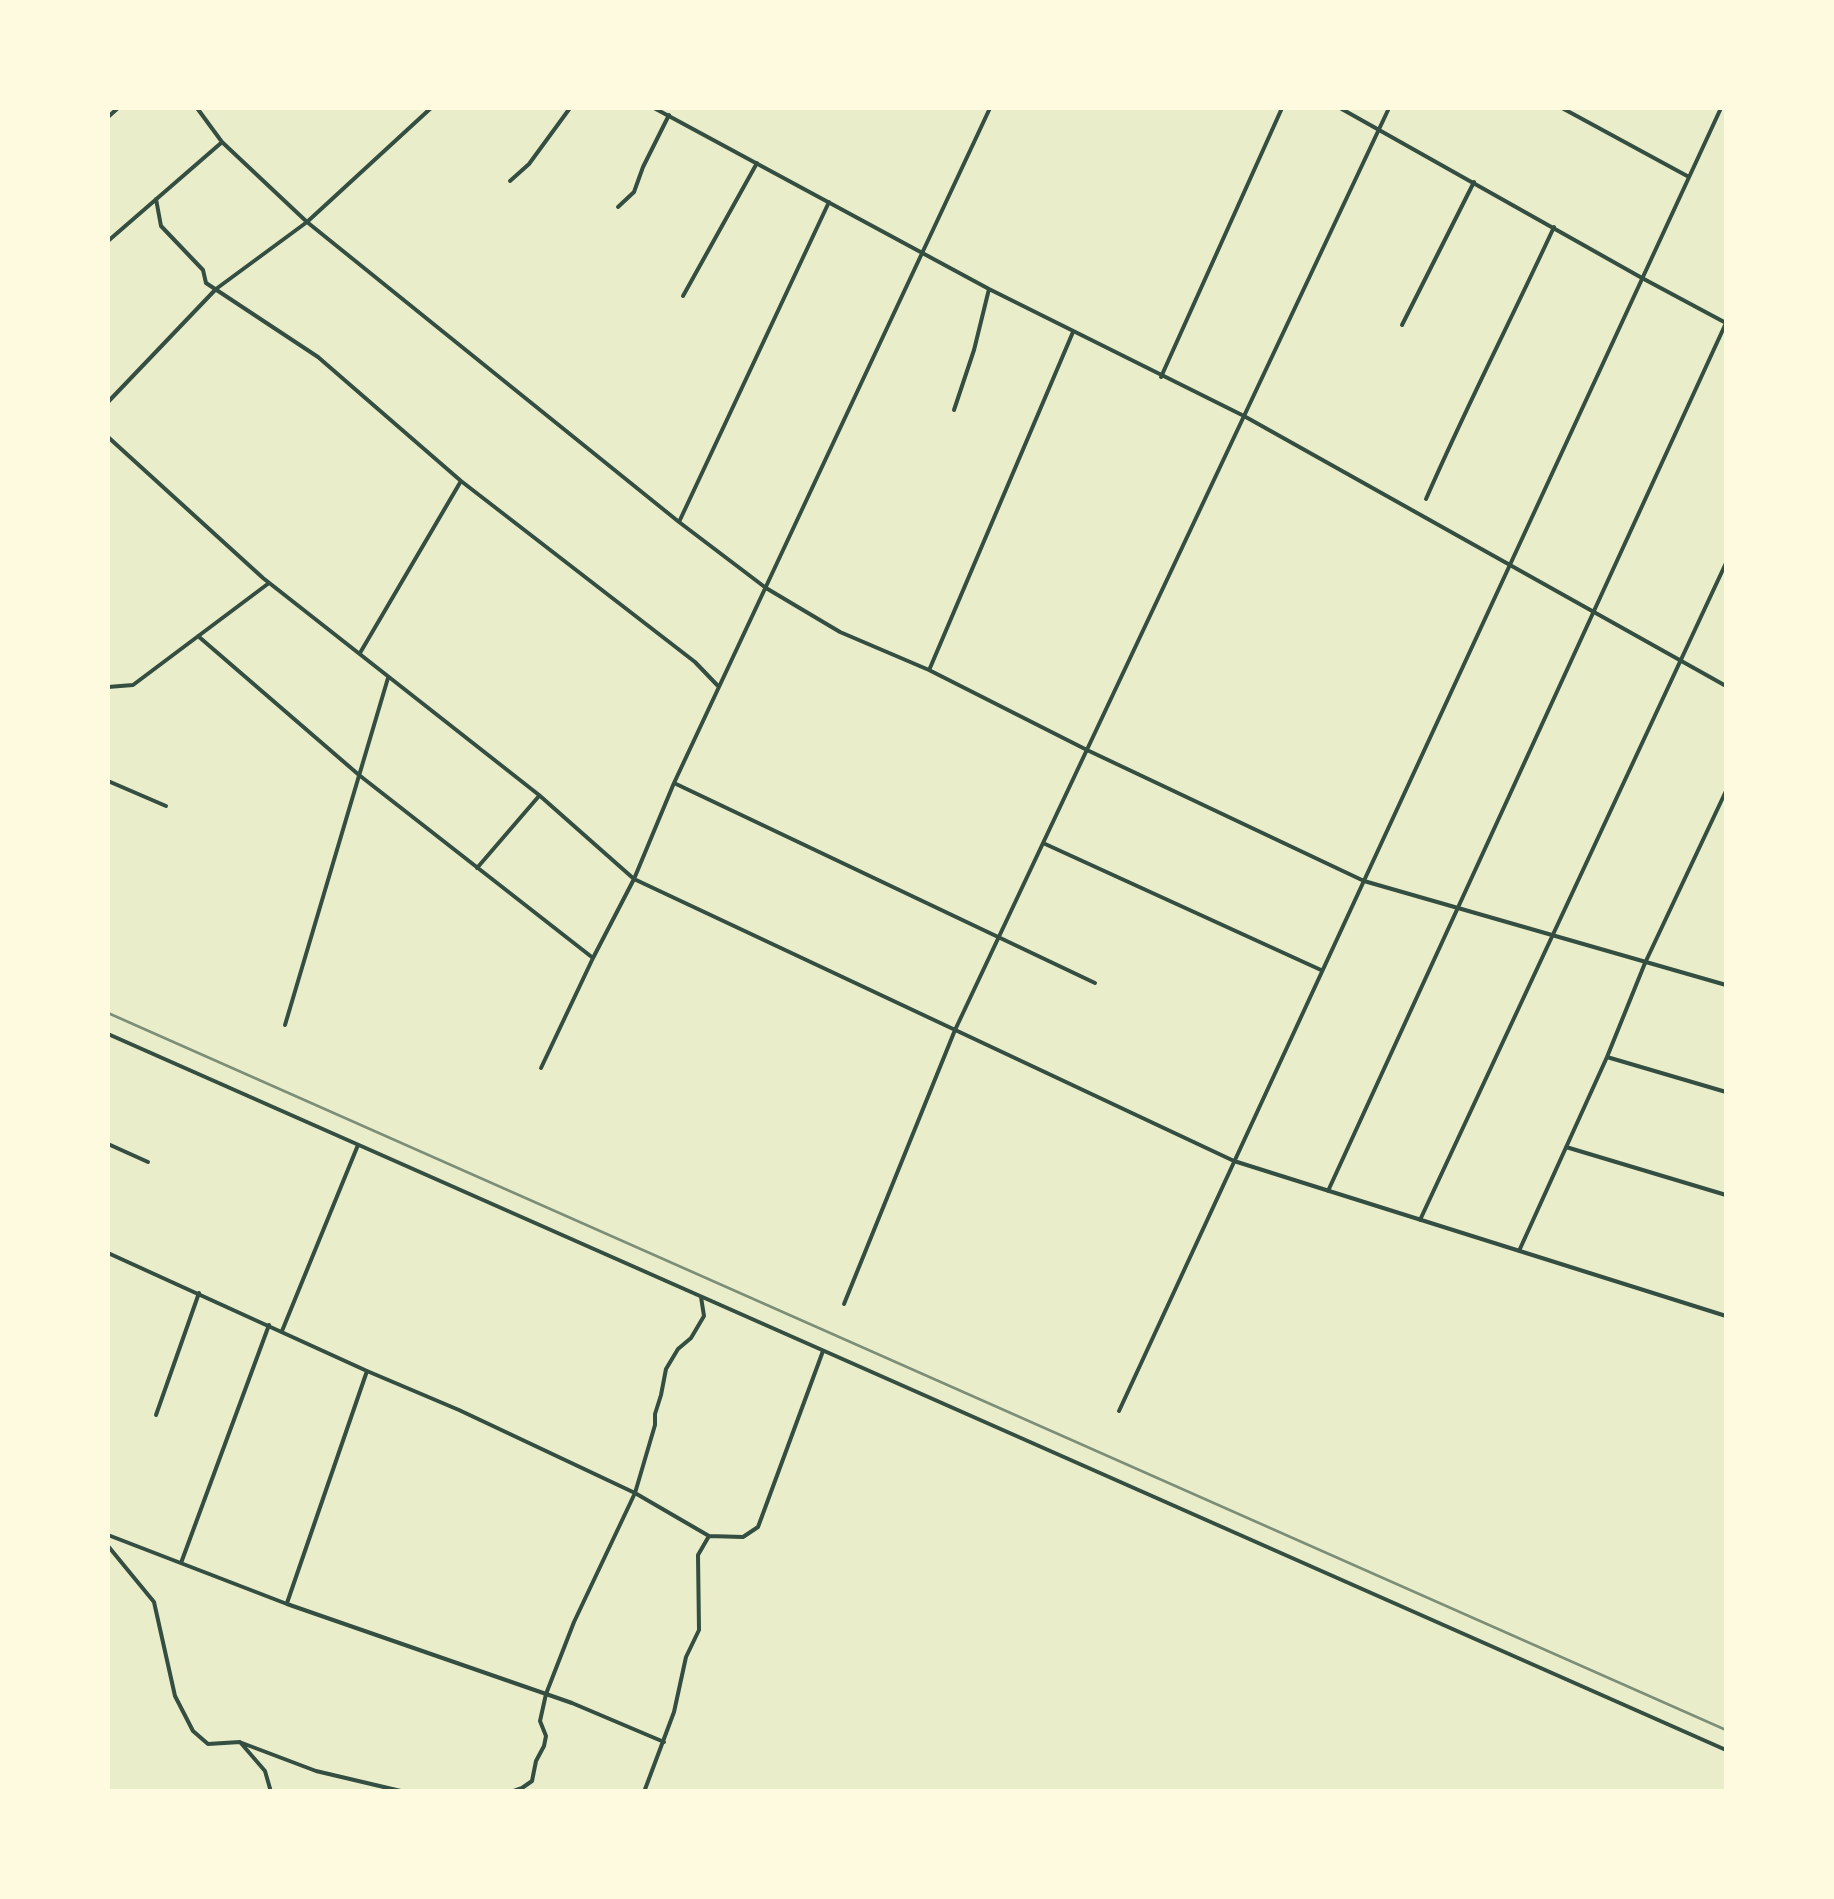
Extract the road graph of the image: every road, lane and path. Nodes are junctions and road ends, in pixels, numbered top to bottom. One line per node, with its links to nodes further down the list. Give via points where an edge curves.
1 (118, 108): 13 (street)
2 (197, 108): 15 (street)
3 (431, 108): 23 (street)
4 (570, 108): 18 (street)
5 (654, 108): 12 (street)
6 (990, 108): 26 (street)
7 (1282, 108): 34 (street)
8 (1340, 108): 14 (street)
9 (1388, 108): 14 (street)
10 (1562, 108): 17 (street)
11 (1721, 108): 17 (street)
12 (668, 115): 16 (street); 22 (street, via 634,192)
13 (108, 117)
14 (1379, 128): 19 (street); 37 (street)
15 (222, 142): 20 (street); 23 (street)
16 (757, 163): 21 (street); 30 (street)
17 (1689, 177): 27 (street)
18 (510, 181)
19 (1474, 182): 24 (street); 32 (street)
20 (156, 199): 25 (street); 28 (street, via 161,226)
21 (830, 202): 26 (street); 41 (street)
22 (618, 207)
23 (307, 222): 28 (street); 41 (street)
24 (1554, 227): 27 (street); 40 (street)
25 (108, 241)
26 (922, 252): 29 (street); 47 (street)
27 (1642, 278): 31 (street); 43 (street)
28 (216, 288): 35 (street); 39 (street, via 318,358)
29 (989, 288): 33 (street); 36 (street)
30 (683, 296)
31 (1726, 323): 48 (street)
32 (1402, 325)
33 (1073, 332): 34 (street); 52 (street)
34 (1162, 377): 37 (street)
35 (108, 402)
36 (954, 410)
37 (1244, 416): 43 (street); 57 (street)
38 (108, 437): 45 (street)
39 (461, 481): 50 (street); 56 (street)
40 (1426, 500)
41 (679, 522): 47 (street)
42 (1726, 563): 44 (street)
43 (1509, 566): 48 (street); 67 (street)
44 (1718, 580): 46 (street); 51 (street)
45 (270, 583): 49 (street); 50 (street)
46 (1726, 584)
47 (766, 588): 52 (street, via 840,632); 56 (street)
48 (1594, 613): 51 (street); 68 (street)
49 (198, 636): 55 (street, via 133,684); 58 (street)
50 (360, 654): 53 (street)
51 (1681, 661): 54 (street); 69 (street)
52 (929, 670): 57 (street)
53 (388, 678): 58 (street); 62 (street)
54 (1726, 686)
55 (108, 687)
56 (719, 687): 60 (street)
57 (1087, 750): 64 (street); 67 (street)
58 (358, 776): 65 (street); 76 (street)
59 (108, 780): 63 (street)
60 (674, 783): 66 (street); 70 (street)
61 (1726, 791): 72 (street)
62 (539, 795): 65 (street); 66 (street)
63 (166, 806)
64 (1043, 844): 70 (street); 73 (street)
65 (478, 868): 71 (street)
66 (634, 879): 71 (street); 77 (street)
67 (1364, 881): 68 (street); 73 (street)
68 (1459, 907): 69 (street); 87 (street)
69 (1554, 934): 72 (street); 89 (street)
70 (999, 938): 74 (street); 77 (street)
71 (593, 958): 80 (street)
72 (1644, 962): 75 (street); 79 (street)
73 (1322, 971): 86 (street)
74 (1095, 983)
75 (1726, 985)
76 (285, 1024)
77 (955, 1030): 86 (street); 94 (street)
78 (108, 1034): 83 (street)
79 (1608, 1056): 81 (street); 84 (street)
80 (541, 1068)
81 (1726, 1092)
82 (108, 1144): 85 (street)
83 (358, 1145): 93 (street); 97 (street)
84 (1566, 1147): 88 (street); 90 (street)
85 (148, 1162)
86 (1234, 1162): 87 (street); 100 (street)
87 (1328, 1191): 89 (street)
88 (1726, 1195)
89 (1420, 1220): 90 (street)
90 (1518, 1251): 95 (street)
91 (108, 1253): 92 (street)
92 (198, 1293): 96 (street); 101 (street)
93 (701, 1297): 98 (street); 102 (street, via 704,1316 666,1369)
94 (844, 1304)
95 (1726, 1316)
96 (269, 1325): 97 (street); 106 (street)
97 (282, 1332): 99 (street)
98 (823, 1351): 104 (street, via 758,1528 743,1537); 111 (street)
99 (367, 1372): 102 (street); 107 (street)
100 (1119, 1411)
101 (156, 1415)
102 (635, 1493): 104 (street); 108 (street)
103 (108, 1535): 106 (street)
104 (709, 1536): 110 (street, via 698,1554 699,1630)
105 (108, 1546): 109 (street, via 154,1602 175,1696 193,1731 208,1744)
106 (182, 1563): 107 (street)
107 (287, 1604): 108 (street)
108 (546, 1694): 110 (street); 114 (street, via 540,1721 546,1736 532,1781)
109 (240, 1742): 112 (street, via 264,1771); 113 (street, via 316,1771)
110 (664, 1742): 115 (street)
111 (1726, 1750)
112 (271, 1792)
113 (404, 1792)
114 (511, 1792)
115 (644, 1792)

